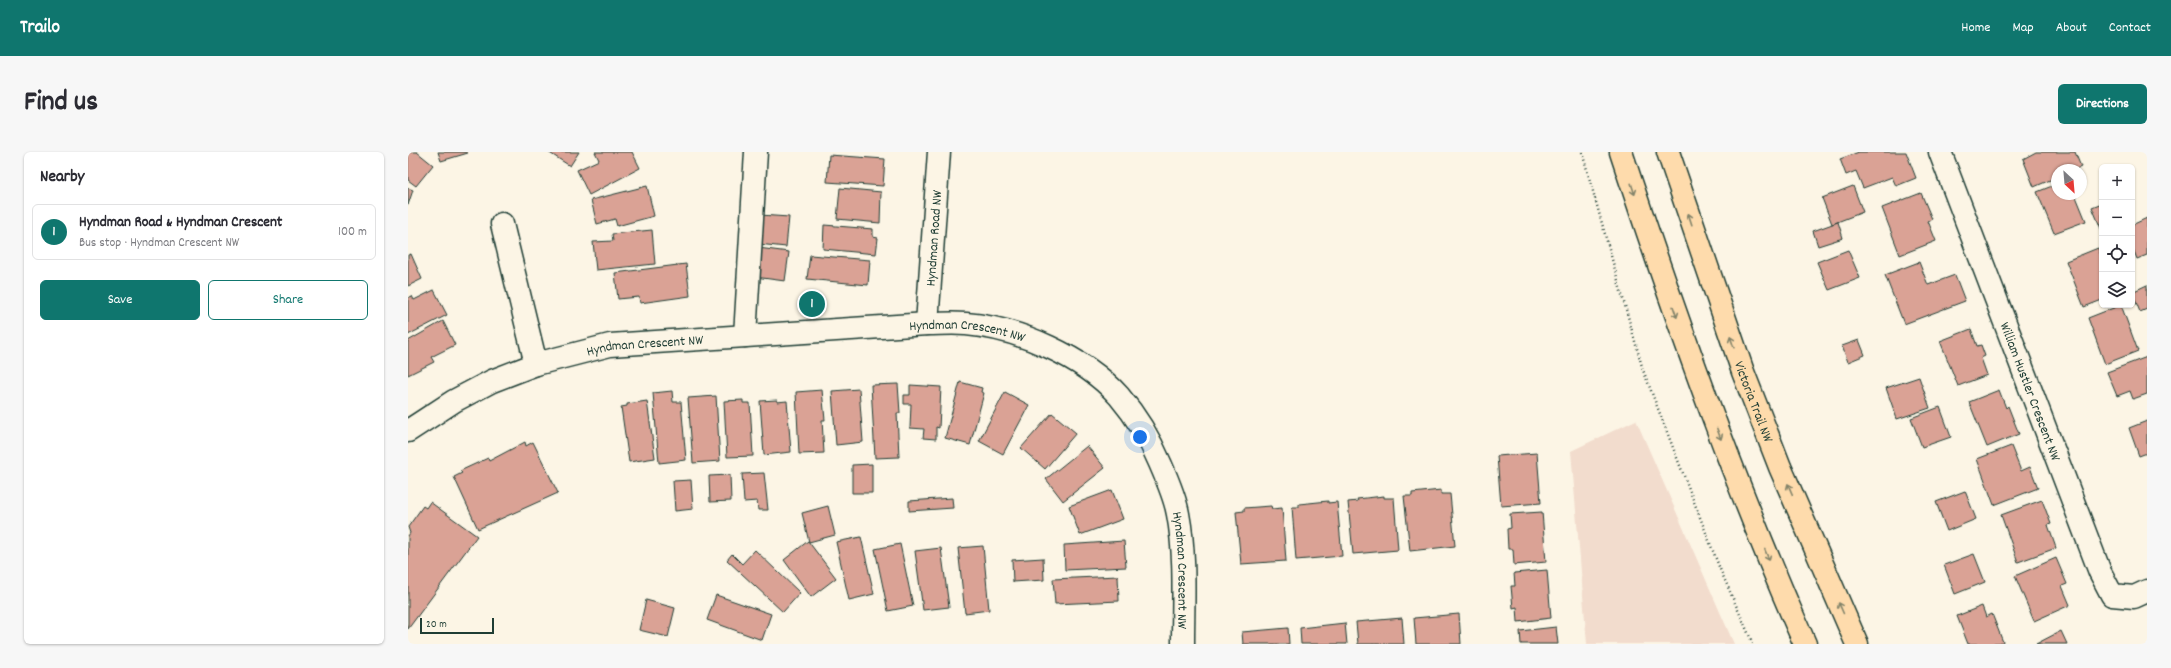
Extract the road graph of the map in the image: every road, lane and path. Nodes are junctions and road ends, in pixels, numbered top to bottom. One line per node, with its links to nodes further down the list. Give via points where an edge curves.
1 (756, 152): 9 (street)
2 (939, 152): 8 (street, Hyndman Road NW)
3 (1582, 152): 14 (path, via 1643,370 1720,569)
4 (1621, 152): 15 (main road, one-way to 15, via 1702,391)
5 (1668, 152): 16 (main road, Victoria Trail NW, one-way to 5, via 1780,467 1743,372)
6 (1940, 152): 12 (street, William Hustler Crescent NW, via 2100,572 2112,595 2134,597)
7 (502, 224): 10 (street)
8 (927, 324): 9 (street, Hyndman Crescent NW); 13 (street, Hyndman Crescent NW, via 967,324 1003,330 1036,341 1096,374 1119,396 1153,446 1178,513 1183,548)
9 (745, 336): 10 (street, Hyndman Crescent NW, via 610,345)
10 (536, 364): 11 (street, Hyndman Crescent NW, via 492,381 454,400)
11 (408, 431)
12 (2147, 591)
13 (1183, 644)
14 (1753, 644)
15 (1805, 644)
16 (1857, 644)

